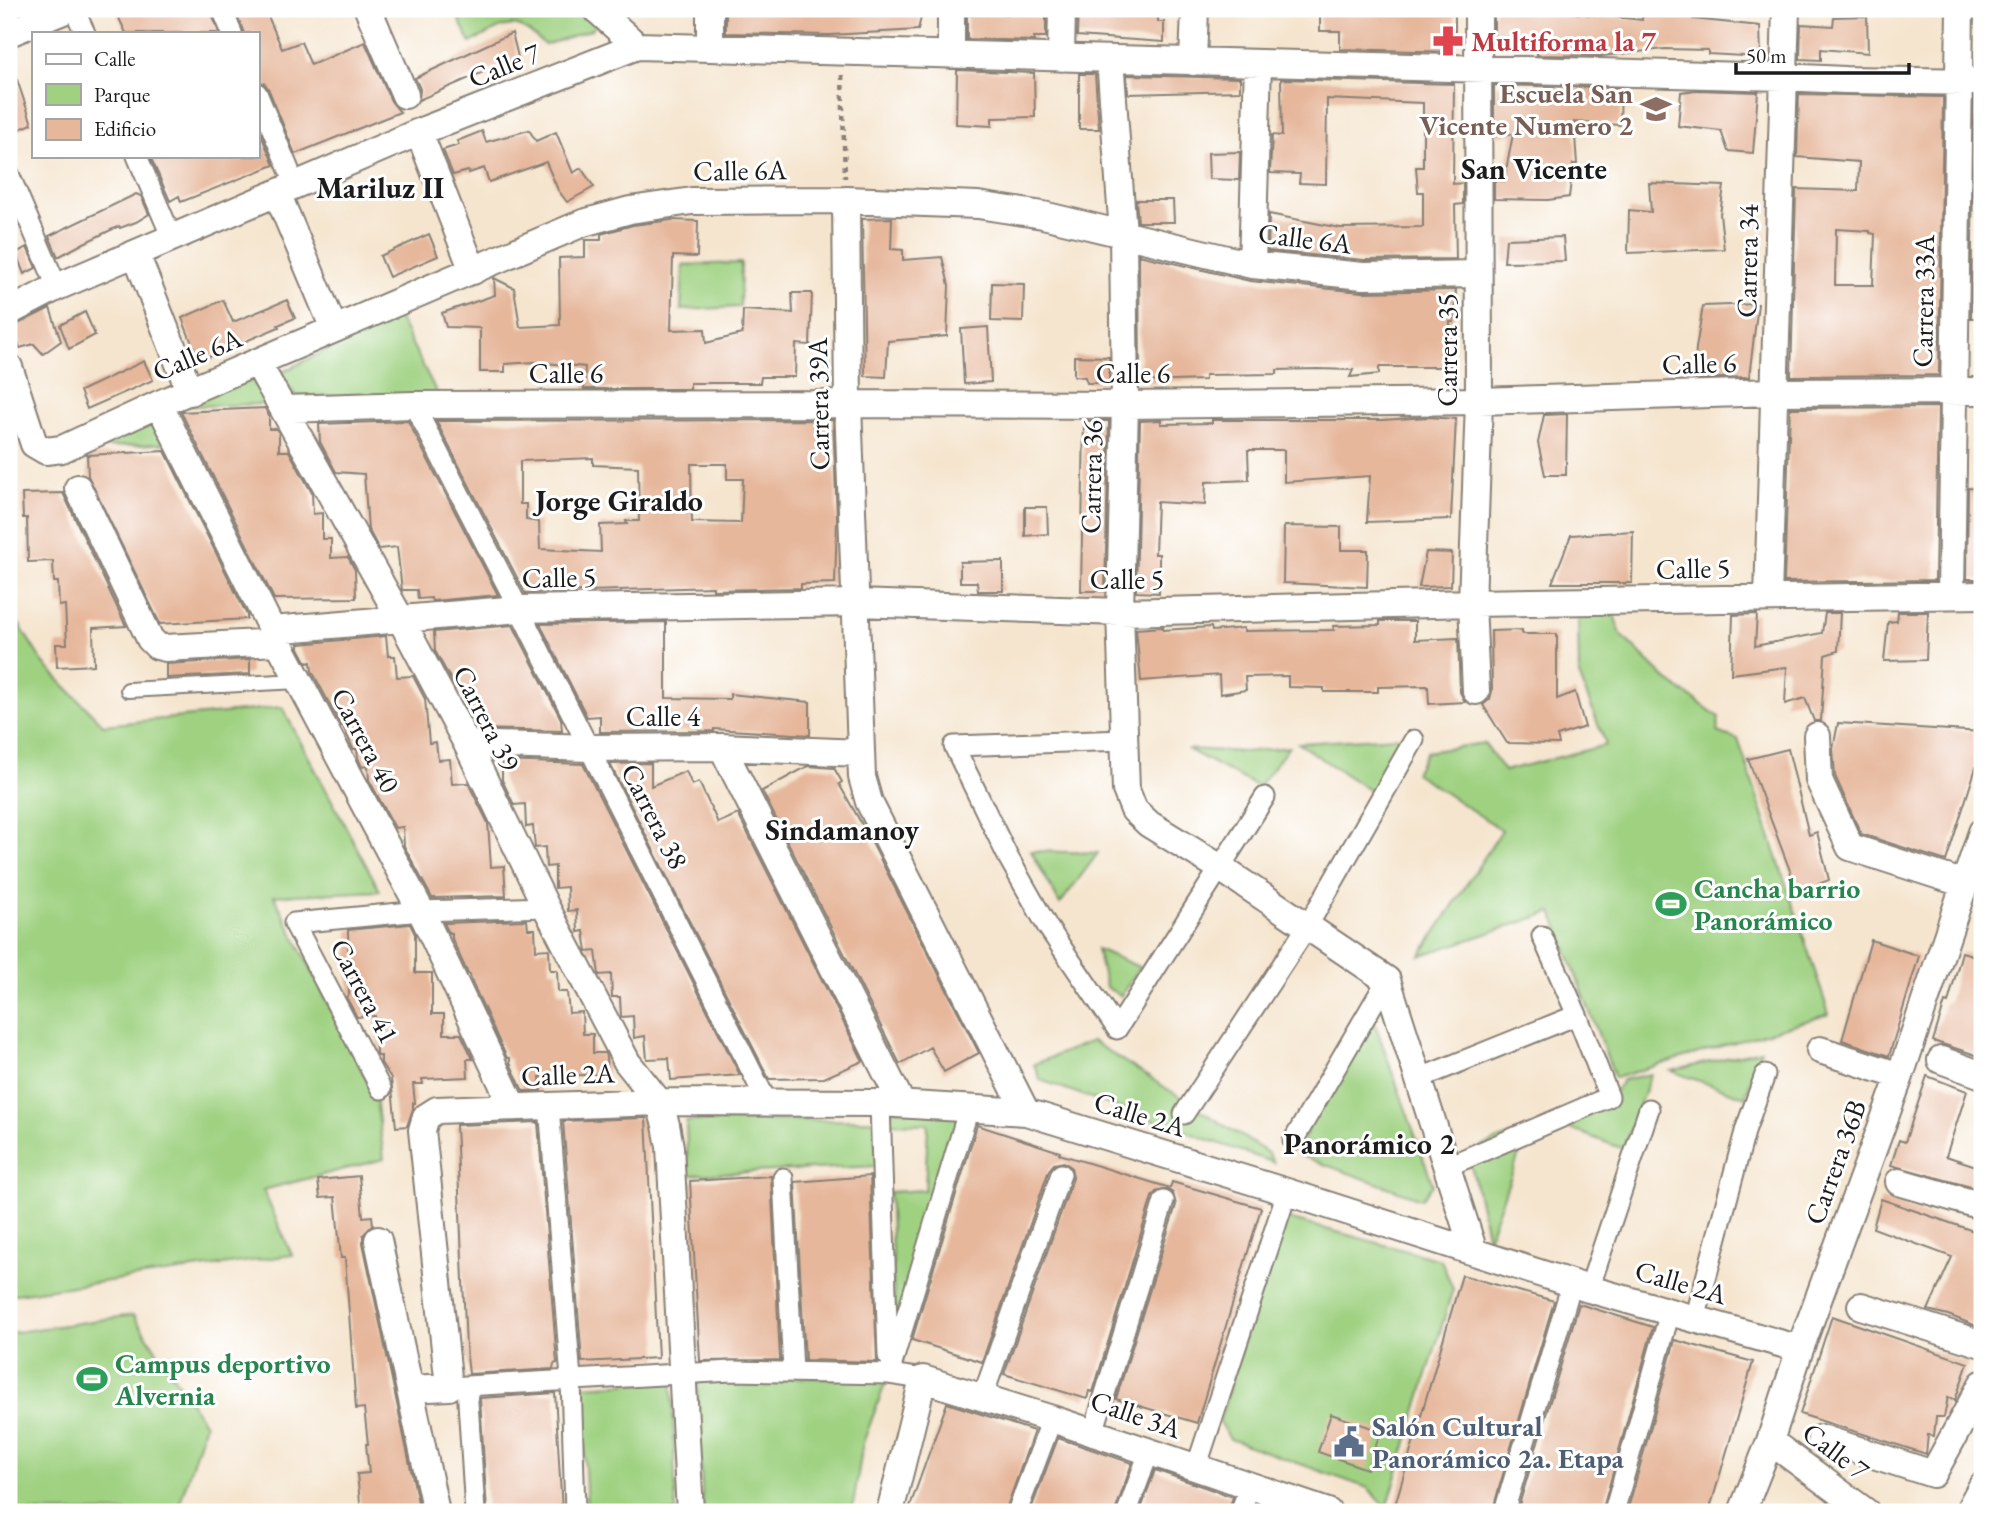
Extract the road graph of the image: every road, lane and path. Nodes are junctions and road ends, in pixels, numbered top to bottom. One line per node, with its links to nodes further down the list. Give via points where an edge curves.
1 (68, 9): 15 (street)
2 (74, 9): 13 (street)
3 (222, 9): 14 (street)
4 (368, 9): 27 (street)
5 (596, 9): 16 (street)
6 (710, 9): 17 (street)
7 (951, 9): 19 (street)
8 (1062, 9): 20 (street)
9 (1195, 9): 22 (street)
10 (1478, 9): 24 (street, Carrera 35)
11 (1786, 9): 25 (street, Carrera 34)
12 (1961, 9): 26 (street, Carrera 33A)
13 (85, 32)
14 (232, 32)
15 (9, 33)
16 (637, 46): 17 (street, Calle 7); 29 (street, Calle 7)
17 (710, 48): 18 (street, Calle 7)
18 (842, 52): 19 (street, Calle 7); 33 (path)
19 (951, 55): 20 (street, Calle 7)
20 (1062, 58): 21 (street, Calle 7)
21 (1110, 59): 22 (street, Calle 7); 34 (street, Carrera 36)
22 (1193, 62): 23 (street, Calle 7)
23 (1258, 63): 24 (street, Calle 7); 37 (street)
24 (1478, 69): 25 (street, Calle 7); 39 (street, Carrera 35)
25 (1783, 77): 26 (street, Calle 7); 48 (street, Carrera 34)
26 (1971, 81): 45 (street, Carrera 33A)
27 (405, 95)
28 (259, 99): 32 (street)
29 (419, 132): 32 (street, Calle 7); 38 (street)
30 (138, 158): 35 (street)
31 (9, 174): 40 (street)
32 (287, 183): 35 (street, Calle 7); 42 (street)
33 (846, 200): 34 (street, Calle 6A, via 978,205); 38 (street, Calle 6A, via 692,201 630,209 583,223); 51 (street, Carrera 39A)
34 (1123, 233): 37 (street, Calle 6A); 53 (street, Carrera 36)
35 (172, 237): 36 (street, Calle 7)
36 (136, 254): 40 (street, Calle 7); 47 (street)
37 (1252, 265): 39 (street, Calle 6A, via 1363,276)
38 (472, 271): 42 (street, Calle 6A)
39 (1478, 274): 49 (street, Carrera 35)
40 (57, 287): 41 (street, Calle 7)
41 (9, 312)
42 (334, 329): 43 (street, Calle 6A)
43 (257, 362): 47 (street, Calle 6A); 54 (street, Carrera 39)
44 (9, 367): 50 (street, Calle 6A, via 34,444 46,451 62,449)
45 (1953, 390): 46 (street, Calle 6); 48 (street, Calle 6); 56 (street, Carrera 33A)
46 (1982, 391)
47 (190, 392): 50 (street, Calle 6A)
48 (1775, 392): 49 (street, Calle 6); 58 (street, Carrera 34)
49 (1479, 401): 53 (street, Calle 6); 60 (street, Carrera 35)
50 (159, 404): 64 (street, Carrera 40)
51 (848, 404): 52 (street, Calle 6); 53 (street, Calle 6); 59 (street, Carrera 39A)
52 (414, 405): 54 (street, Calle 6); 61 (street, Carrera 38)
53 (1125, 405): 62 (street, Carrera 36)
54 (284, 410): 63 (street, Carrera 39)
55 (78, 488): 64 (street, Calle 5, via 157,646)
56 (1951, 594): 57 (street, Calle 5); 58 (street, Calle 5)
57 (1982, 595)
58 (1769, 598): 60 (street, Calle 5)
59 (856, 603): 61 (street, Calle 5); 62 (street, Calle 5); 74 (street, Carrera 39A)
60 (1472, 603): 62 (street, Calle 5); 67 (street, Carrera 35)
61 (519, 609): 63 (street, Calle 5); 73 (street, Carrera 38)
62 (1120, 612): 69 (street, Carrera 36)
63 (400, 618): 64 (street, Calle 5); 71 (street, Carrera 39)
64 (275, 636): 65 (street, Carrera 40)
65 (299, 681): 66 (lane); 80 (street, Carrera 40)
66 (128, 690)
67 (1476, 691)
68 (1816, 736): 78 (street, via 1819,780 1850,847)
69 (1125, 740): 77 (street, Carrera 36, via 1126,790 1135,810 1149,824); 77 (street, via 954,746 1047,926 1117,1029)
70 (1414, 740): 81 (street)
71 (467, 744): 73 (street, Calle 4); 79 (street, Carrera 39)
72 (722, 747): 73 (street, Calle 4); 74 (street, Calle 4); 94 (street)
73 (589, 748): 93 (street, Carrera 38)
74 (860, 753): 99 (street, Carrera 39A, via 869,802)
75 (1265, 797): 77 (street)
76 (1982, 832): 78 (street, Carrera 36B)
77 (1219, 867): 81 (street)
78 (1965, 884): 89 (street, Carrera 36B)
79 (546, 907): 80 (street); 92 (street, Carrera 39, via 627,1062)
80 (421, 911): 91 (street, Carrera 41, via 294,923); 95 (street, Carrera 40)
81 (1307, 927): 83 (street); 100 (street)
82 (1542, 936): 84 (street)
83 (1387, 980): 90 (street); 101 (street)
84 (1577, 1015): 90 (street); 102 (street, via 1609,1097)
85 (1820, 1050): 89 (street)
86 (1941, 1060): 88 (street)
87 (1765, 1074): 113 (street)
88 (1982, 1075)
89 (1900, 1076): 115 (street, Carrera 36B)
90 (1418, 1079): 102 (street)
91 (381, 1089)
92 (659, 1102): 93 (street, Calle 2A); 96 (street, Calle 2A); 117 (street, via 670,1147)
93 (768, 1104): 94 (street, Calle 2A)
94 (891, 1104): 97 (street, Calle 2A); 118 (street)
95 (513, 1107): 96 (street, Calle 2A); 122 (street, Calle 2A, via 437,1110 426,1117 422,1130)
96 (549, 1107): 120 (street)
97 (968, 1108): 99 (street, Calle 2A); 118 (street)
98 (1649, 1109): 111 (street)
99 (1026, 1112): 106 (street, Calle 2A)
100 (1184, 1114)
101 (1293, 1141)
102 (1446, 1167): 110 (street)
103 (1061, 1174): 124 (street)
104 (783, 1178): 116 (street)
105 (1899, 1182): 108 (street)
106 (1287, 1192): 110 (street, Calle 2A); 130 (street)
107 (1164, 1201): 126 (street)
108 (1982, 1206)
109 (378, 1240): 123 (street)
110 (1474, 1252): 111 (street, Calle 2A)
111 (1581, 1286): 113 (street, Calle 2A); 142 (street)
112 (1861, 1306): 114 (street)
113 (1682, 1315): 115 (street, Calle 2A); 143 (street)
114 (1982, 1344)
115 (1800, 1349): 128 (street, Carrera 36B)
116 (793, 1371): 117 (street); 118 (street)
117 (683, 1372): 120 (street); 136 (street)
118 (889, 1374): 119 (street)
119 (923, 1378): 124 (street, Calle 3A); 137 (street)
120 (571, 1379): 122 (street); 135 (street)
121 (1982, 1384): 127 (street, via 1933,1474)
122 (458, 1386): 123 (street); 134 (street)
123 (410, 1389): 133 (street)
124 (983, 1396): 125 (street, Calle 3A)
125 (1052, 1419): 126 (street, Calle 3A); 138 (street)
126 (1093, 1433): 129 (street, Calle 3A)
127 (1821, 1438)
128 (1770, 1441): 144 (street, Carrera 36B); 145 (street, Calle 7)
129 (1149, 1452): 130 (street, Calle 3A); 139 (street)
130 (1196, 1468): 131 (street, Calle 3A)
131 (1250, 1486): 140 (street); 141 (street, Calle 3A)
132 (1982, 1486): 146 (street)
133 (436, 1512)
134 (475, 1512)
135 (575, 1512)
136 (690, 1512)
137 (890, 1512)
138 (1017, 1512)
139 (1127, 1512)
140 (1240, 1512)
141 (1328, 1512)
142 (1504, 1512)
143 (1614, 1512)
144 (1742, 1512)
145 (1866, 1512)
146 (1968, 1512)

